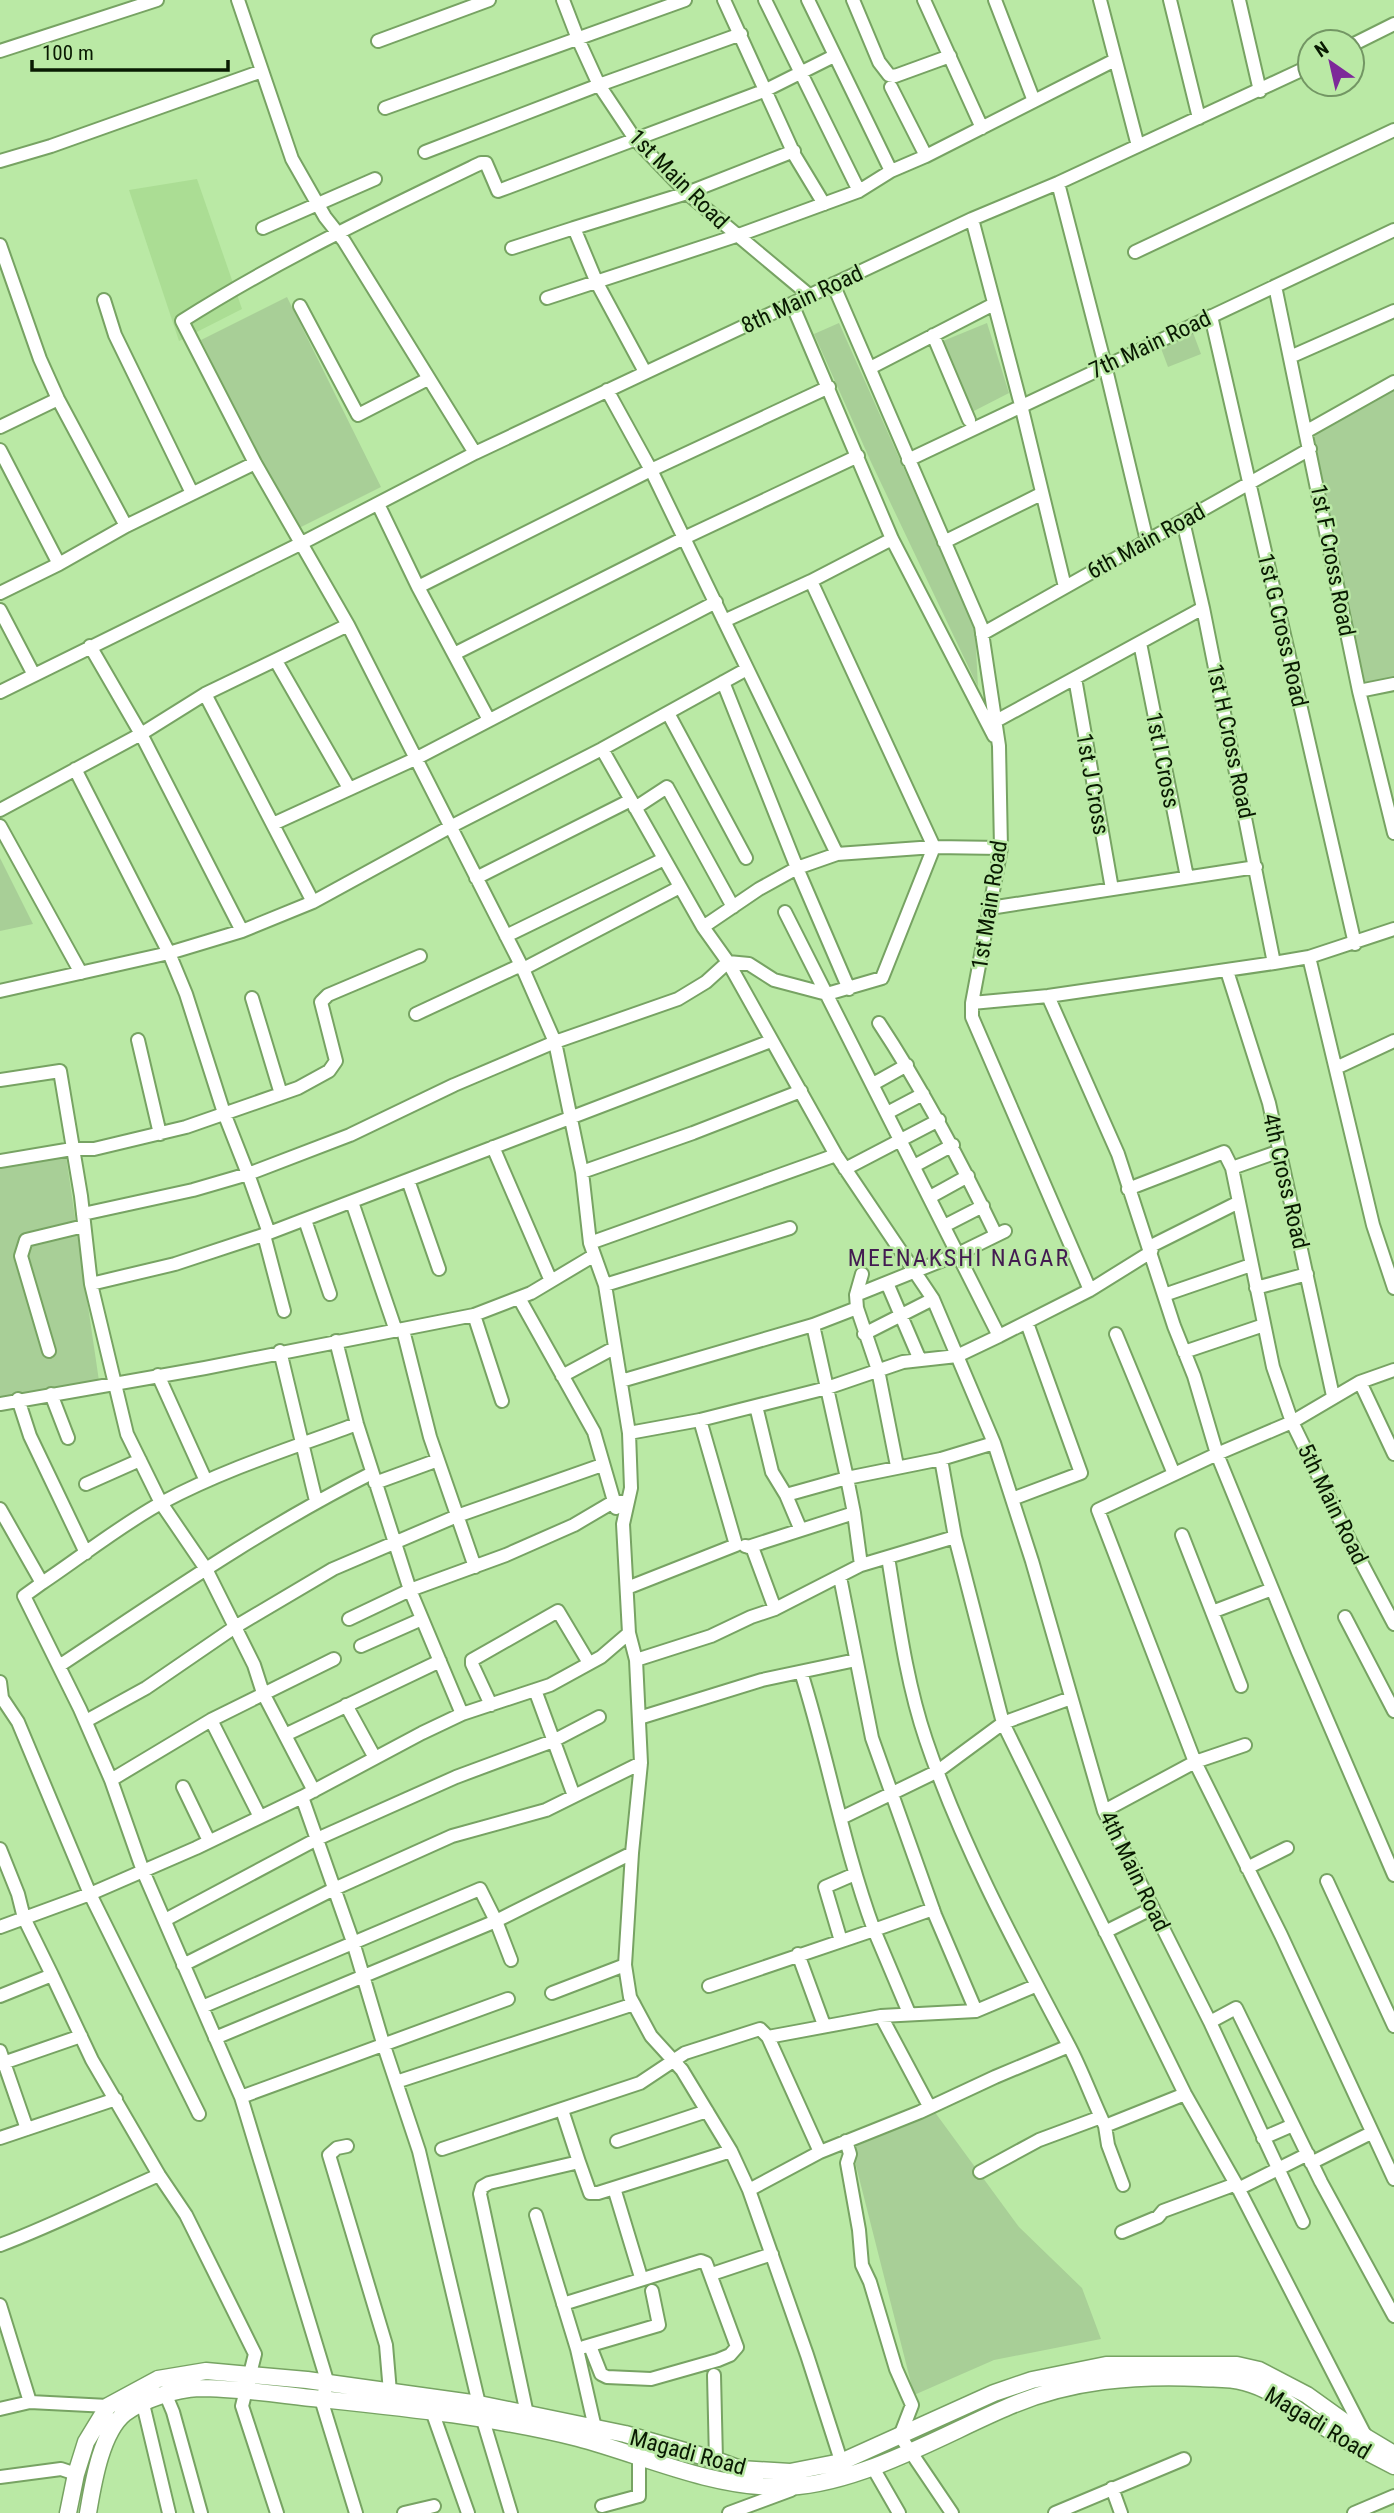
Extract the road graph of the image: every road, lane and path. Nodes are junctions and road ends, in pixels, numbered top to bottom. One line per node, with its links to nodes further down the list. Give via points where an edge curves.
1 (157, 0): 20 (street)
2 (238, 0): 24 (street)
3 (489, 0): 19 (street)
4 (563, 0): 18 (street, 1st Main Road)
5 (685, 0): 18 (street)
6 (724, 0): 16 (street)
7 (765, 0): 25 (street)
8 (808, 0): 21 (street)
9 (853, 0): 22 (street, via 888,75)
10 (925, 0): 22 (street)
11 (995, 0): 31 (street)
12 (1100, 0): 23 (street)
13 (1170, 0): 33 (street)
14 (1239, 0): 30 (street)
15 (1394, 24): 17 (street)
16 (741, 34): 27 (street); 29 (street)
17 (1366, 38)
18 (578, 39): 27 (street, 1st Main Road); 32 (street)
19 (379, 41)
20 (0, 51)
21 (834, 56): 25 (street); 42 (street)
22 (950, 56): 34 (street)
23 (1115, 60): 31 (street); 37 (street)
24 (262, 71): 41 (street); 47 (street, via 292,159)
25 (801, 73): 29 (street); 45 (street)
26 (1296, 73): 30 (street, 8th Main Road)
27 (599, 85): 36 (street, 1st Main Road); 39 (street)
28 (891, 88): 40 (street)
29 (766, 90): 36 (street); 38 (street)
30 (1260, 91): 33 (street, 8th Main Road)
31 (1034, 101): 34 (street)
32 (385, 108)
33 (1199, 118): 37 (street, 8th Main Road)
34 (982, 128): 40 (street)
35 (1394, 130): 57 (street)
36 (635, 139): 46 (street, 1st Main Road); 53 (street, via 498,191 486,163 481,163)
37 (1138, 146): 44 (street, 8th Main Road)
38 (794, 151): 46 (street); 48 (street)
39 (425, 152)
40 (926, 156): 42 (street)
41 (0, 161)
42 (891, 172): 45 (street)
43 (375, 179): 47 (street)
44 (1058, 183): 49 (street, 8th Main Road); 71 (street)
45 (859, 191): 48 (street)
46 (687, 193): 51 (street); 54 (street, 1st Main Road)
47 (317, 204): 50 (street); 53 (street)
48 (824, 204): 54 (street)
49 (972, 219): 59 (street, 8th Main Road); 65 (street)
50 (263, 228)
51 (574, 228): 56 (street); 58 (street)
52 (1394, 230): 60 (street, 7th Main Road)
53 (337, 232): 74 (street); 88 (street, via 182,320)
54 (736, 236): 58 (street); 61 (street, 1st Main Road)
55 (0, 245): 78 (street)
56 (512, 248)
57 (1135, 252)
58 (597, 283): 62 (street); 73 (street)
59 (833, 284): 61 (street, 8th Main Road); 72 (street, 1st Main Road)
60 (1275, 286): 68 (street, 7th Main Road); 70 (street, 1st F Cross Road)
61 (809, 295): 64 (street, 8th Main Road)
62 (547, 298)
63 (104, 300): 91 (street, via 115,335)
64 (792, 304): 73 (street, 8th Main Road); 76 (street)
65 (993, 304): 69 (street); 79 (street)
66 (300, 306): 74 (street, via 358,415)
67 (1394, 311): 70 (street)
68 (1211, 316): 71 (street, 7th Main Road); 90 (street, 1st G Cross Road)
69 (933, 335): 72 (street); 80 (street)
70 (1290, 357): 82 (street, 1st F Cross Road)
71 (1105, 365): 79 (street, 7th Main Road); 98 (street)
72 (870, 368): 87 (street, 1st Main Road)
73 (645, 372): 77 (street, 8th Main Road)
74 (428, 379): 85 (street)
75 (1394, 382): 82 (street)
76 (828, 387): 86 (street); 89 (street)
77 (607, 390): 85 (street, 8th Main Road); 89 (street)
78 (58, 399): 81 (street); 95 (street)
79 (1021, 405): 87 (street, 7th Main Road); 92 (street)
80 (969, 420)
81 (0, 427)
82 (1307, 431): 83 (street, 1st F Cross Road)
83 (1310, 449): 90 (street, 6th Main Road); 121 (street, 1st F Cross Road)
84 (0, 450): 101 (street)
85 (475, 453): 93 (street, 8th Main Road)
86 (858, 456): 96 (street); 97 (street)
87 (908, 460): 99 (street, 1st Main Road)
88 (255, 463): 91 (street); 100 (street)
89 (651, 470): 96 (street); 103 (street)
90 (1250, 483): 94 (street, 6th Main Road); 159 (street, 1st G Cross Road)
91 (192, 494): 95 (street)
92 (1041, 494): 99 (street); 104 (street)
93 (378, 505): 100 (street, 8th Main Road); 103 (street)
94 (1183, 520): 98 (street, 6th Main Road); 107 (street, 1st H Cross Road)
95 (126, 526): 101 (street)
96 (684, 538): 106 (street); 114 (street)
97 (892, 539): 102 (street); 128 (street)
98 (1146, 541): 104 (street, 6th Main Road)
99 (944, 542): 111 (street, 1st Main Road)
100 (300, 544): 110 (street); 113 (street, 8th Main Road)
101 (59, 564): 105 (street)
102 (811, 582): 109 (street); 140 (street)
103 (418, 587): 114 (street)
104 (1065, 587): 111 (street, 6th Main Road)
105 (0, 593)
106 (716, 602): 109 (street); 125 (street)
107 (1203, 608): 112 (street); 145 (street, 1st H Cross Road)
108 (0, 610): 117 (street)
109 (724, 621): 116 (street)
110 (348, 625): 115 (street); 130 (street)
111 (982, 634): 126 (street, 1st Main Road)
112 (1140, 643): 118 (street); 147 (street, 1st I Cross)
113 (90, 646): 117 (street, 8th Main Road); 127 (street)
114 (454, 654): 125 (street)
115 (276, 661): 123 (street); 132 (street)
116 (747, 669): 119 (street); 142 (street)
117 (34, 675): 122 (street, 8th Main Road)
118 (1075, 678): 126 (street); 150 (street, 1st J Cross)
119 (723, 682): 124 (street); 146 (street)
120 (1394, 684): 121 (street)
121 (1360, 691): 135 (street, 1st F Cross Road)
122 (0, 692)
123 (205, 694): 127 (street); 136 (street)
124 (668, 713): 129 (street); 143 (street)
125 (489, 720): 130 (street)
126 (996, 722): 128 (street, 1st Main Road)
127 (141, 734): 131 (street); 157 (street)
128 (999, 746): 141 (street, 1st Main Road)
129 (602, 749): 133 (street, 4th Main Road); 138 (street)
130 (415, 759): 132 (street); 138 (street)
131 (75, 769): 134 (street); 160 (street)
132 (349, 788): 136 (street)
133 (633, 804): 144 (street, 4th Main Road); 148 (street); 152 (street, via 667,787)
134 (0, 810)
135 (1392, 811): 139 (street, 1st F Cross Road)
136 (273, 824): 151 (street)
137 (0, 826): 167 (street)
138 (450, 827): 148 (street); 151 (street)
139 (1394, 833)
140 (934, 848): 141 (street); 142 (street); 168 (street, via 882,978)
141 (1001, 848): 153 (street, 1st Main Road)
142 (837, 854): 146 (street)
143 (746, 858)
144 (664, 859): 149 (street, 4th Main Road); 158 (street)
145 (1256, 867): 147 (street); 164 (street, 1st H Cross Road)
146 (797, 868): 152 (street); 168 (street)
147 (1186, 877): 150 (street)
148 (476, 878): 158 (street)
149 (680, 887): 155 (street, 4th Main Road); 165 (street)
150 (1112, 889): 153 (street)
151 (313, 902): 157 (street)
152 (733, 907): 155 (street)
153 (990, 908): 173 (street, 1st Main Road)
154 (785, 912): 170 (street)
155 (703, 927): 163 (street, 4th Main Road)
156 (1394, 929): 159 (street, 1st Main Road)
157 (242, 931): 160 (street)
158 (506, 936): 165 (street)
159 (1355, 944): 162 (street, 1st Main Road)
160 (169, 953): 167 (street); 187 (street)
161 (419, 956): 185 (street, via 321,1002 336,1061 329,1071)
162 (1309, 957): 164 (street, 1st Main Road); 181 (street)
163 (728, 962): 170 (street, via 749,964 774,980); 177 (street, 4th Main Road); 179 (street, via 678,999)
164 (1274, 963): 166 (street, 1st Main Road)
165 (522, 967): 174 (street); 179 (street)
166 (1227, 971): 171 (street, 1st Main Road); 196 (street, 4th Cross Road)
167 (81, 973): 169 (street)
168 (849, 989): 170 (street)
169 (0, 991)
170 (827, 993): 183 (street)
171 (1048, 996): 173 (street, 1st Main Road); 206 (street, via 1118,1154)
172 (252, 998): 185 (street)
173 (972, 1003): 230 (street, via 972,1017)
174 (416, 1014)
175 (879, 1023): 180 (street)
176 (138, 1040): 191 (street)
177 (771, 1041): 184 (street, 4th Main Road); 189 (street)
178 (1394, 1041): 181 (street)
179 (555, 1042): 189 (street); 203 (street, via 350,1135)
180 (907, 1065): 183 (street); 186 (street)
181 (1336, 1068): 229 (street, via 1373,1225)
182 (0, 1080): 195 (street, via 60,1071)
183 (873, 1084): 188 (street)
184 (800, 1091): 197 (street, 4th Main Road); 202 (street)
185 (281, 1094): 187 (street)
186 (923, 1094): 188 (street); 190 (street)
187 (224, 1113): 191 (street); 203 (street)
188 (887, 1113): 192 (street)
189 (572, 1116): 194 (street); 202 (street)
190 (939, 1120): 192 (street); 193 (street)
191 (160, 1134): 195 (street, via 94,1149)
192 (901, 1140): 199 (street); 201 (street)
193 (953, 1145): 199 (street); 204 (street)
194 (493, 1147): 205 (street); 224 (street)
195 (72, 1149): 198 (street); 211 (street)
196 (1280, 1151): 200 (street); 223 (street, 4th Cross Road)
197 (836, 1155): 201 (street, 4th Main Road); 216 (street)
198 (0, 1161)
199 (914, 1166): 207 (street)
200 (1232, 1168): 206 (street, via 1224,1152); 209 (street, 5th Main Road)
201 (845, 1169): 221 (street, 4th Main Road)
202 (582, 1172): 216 (street)
203 (248, 1174): 211 (street); 215 (street)
204 (968, 1176): 207 (street); 210 (street)
205 (408, 1180): 208 (street); 220 (street)
206 (1128, 1189): 217 (street)
207 (930, 1197): 213 (street)
208 (352, 1202): 212 (street); 242 (street)
209 (1239, 1202): 217 (street, via 1153,1245); 219 (street, 5th Main Road)
210 (983, 1206): 213 (street); 218 (street, via 1001,1233)
211 (83, 1220): 226 (street); 248 (street, via 26,1240 22,1249)
212 (305, 1220): 215 (street); 231 (street)
213 (944, 1226): 218 (street)
214 (790, 1228): 227 (street)
215 (267, 1234): 226 (street, via 175,1264); 236 (street)
216 (591, 1249): 224 (street); 227 (street)
217 (1151, 1252): 230 (street); 232 (street)
218 (958, 1254): 221 (street); 245 (street)
219 (1251, 1265): 228 (street, 5th Main Road); 232 (street)
220 (439, 1269)
221 (914, 1272): 225 (street); 234 (street, 4th Main Road)
222 (862, 1274): 235 (street)
223 (1307, 1274): 228 (street); 262 (street, 4th Cross Road)
224 (551, 1280): 233 (street)
225 (887, 1283): 235 (street); 237 (street)
226 (91, 1284): 258 (street)
227 (605, 1285): 247 (street)
228 (1256, 1288): 241 (street, 5th Main Road)
229 (1394, 1288)
230 (1090, 1290): 239 (street)
231 (330, 1294)
232 (1164, 1295): 250 (street)
233 (519, 1298): 238 (street); 256 (street)
234 (933, 1299): 237 (street); 251 (street, 4th Main Road)
235 (856, 1301): 240 (street); 243 (street)
236 (284, 1311)
237 (901, 1314): 243 (street); 252 (street)
238 (474, 1315): 242 (street); 264 (street)
239 (1027, 1323): 245 (street); 287 (street, via 1081,1473)
240 (813, 1325): 257 (street); 260 (street)
241 (1264, 1325): 250 (street); 268 (street, 5th Main Road)
242 (400, 1331): 246 (street); 278 (street)
243 (864, 1334): 253 (street)
244 (1116, 1334): 281 (street)
245 (999, 1335): 251 (street)
246 (336, 1341): 249 (street); 269 (street)
247 (614, 1348): 256 (street); 257 (street)
248 (49, 1351)
249 (280, 1351): 255 (street); 273 (street)
250 (1184, 1352): 274 (street)
251 (957, 1356): 252 (street); 272 (street, 4th Main Road)
252 (920, 1360): 253 (street)
253 (878, 1370): 260 (street); 280 (street)
254 (1394, 1370): 259 (street)
255 (158, 1375): 258 (street); 284 (street)
256 (562, 1376): 279 (street, via 594,1432)
257 (621, 1381): 270 (street)
258 (115, 1382): 261 (street); 277 (street, via 127,1434)
259 (1360, 1382): 262 (street); 275 (street)
260 (827, 1388): 266 (street); 283 (street)
261 (51, 1394): 263 (street); 271 (street)
262 (1333, 1396): 268 (street)
263 (18, 1399): 265 (street); 299 (street, via 30,1436)
264 (502, 1401)
265 (0, 1404)
266 (756, 1406): 267 (street); 286 (street, via 772,1472)
267 (700, 1420): 270 (street); 298 (street)
268 (1292, 1422): 274 (street); 314 (street, 5th Main Road)
269 (358, 1424): 273 (street); 282 (street)
270 (629, 1433): 289 (street, via 631,1488)
271 (68, 1438)
272 (994, 1443): 276 (street); 287 (street, 4th Main Road)
273 (302, 1444): 284 (street); 288 (street)
274 (1217, 1454): 281 (street); 307 (street)
275 (1394, 1454)
276 (941, 1459): 280 (street); 296 (street)
277 (140, 1460): 285 (street); 290 (street)
278 (438, 1460): 282 (street); 293 (street)
279 (602, 1465): 289 (street); 293 (street)
280 (897, 1466): 283 (street)
281 (1174, 1474): 344 (street, via 1098,1510)
282 (374, 1478): 288 (street); 297 (street)
283 (847, 1478): 286 (street); 292 (street)
284 (206, 1481): 290 (street)
285 (86, 1484)
286 (786, 1495): 294 (street)
287 (1012, 1499): 330 (street, 4th Main Road)
288 (316, 1501): 303 (street)
289 (619, 1502): 302 (street); 306 (street)
290 (161, 1503): 299 (street); 303 (street)
291 (0, 1509): 305 (street)
292 (854, 1513): 294 (street); 301 (street)
293 (457, 1516): 297 (street); 302 (street)
294 (800, 1528): 298 (street)
295 (1182, 1535): 310 (street)
296 (955, 1538): 300 (street); 339 (street)
297 (395, 1544): 308 (street); 315 (street, via 333,1569)
298 (742, 1546): 306 (street); 309 (street, via 752,1547)
299 (86, 1553): 305 (street)
300 (888, 1557): 301 (street); 346 (street, via 905,1658 925,1739)
301 (861, 1565): 304 (street)
302 (475, 1567): 308 (street)
303 (206, 1569): 315 (street); 323 (street)
304 (840, 1577): 309 (street); 320 (street)
305 (43, 1583): 323 (street, via 24,1596)
306 (627, 1588): 316 (street)
307 (1272, 1589): 310 (street); 364 (street)
308 (410, 1590): 312 (street); 313 (street)
309 (775, 1609): 319 (street)
310 (1212, 1612): 326 (street)
311 (1345, 1617): 333 (street)
312 (349, 1619)
313 (422, 1619): 317 (street); 321 (street)
314 (1394, 1624)
315 (235, 1628): 328 (street); 338 (street, via 146,1688)
316 (629, 1633): 319 (street); 322 (street)
317 (361, 1646)
318 (334, 1659): 328 (street)
319 (636, 1660): 336 (street)
320 (856, 1660): 324 (street); 350 (street, via 872,1738)
321 (440, 1661): 331 (street); 334 (street)
322 (589, 1664): 327 (street); 332 (street, via 558,1612 472,1660)
323 (59, 1666): 338 (street)
324 (801, 1672): 336 (street); 355 (street)
325 (0, 1682): 329 (street)
326 (1241, 1686)
327 (535, 1690): 332 (street); 341 (street)
328 (263, 1693): 337 (street); 340 (street)
329 (1, 1697): 367 (street, via 18,1722)
330 (1071, 1699): 339 (street); 353 (street, 4th Main Road)
331 (346, 1705): 340 (street); 343 (street)
332 (491, 1705): 334 (street)
333 (1394, 1710)
334 (462, 1714): 343 (street)
335 (599, 1717): 341 (street)
336 (639, 1718): 345 (street)
337 (211, 1720): 347 (street); 354 (street)
338 (86, 1721): 347 (street)
339 (1003, 1723): 346 (street); 375 (street)
340 (285, 1735): 349 (street)
341 (553, 1741): 351 (street); 356 (street, via 456,1777)
342 (1245, 1745): 344 (street)
343 (375, 1758): 349 (street)
344 (1195, 1762): 353 (street); 361 (street)
345 (641, 1763): 351 (street); 360 (street)
346 (938, 1771): 350 (street); 385 (street)
347 (111, 1780): 362 (street)
348 (183, 1787): 357 (street)
349 (314, 1791): 352 (street)
350 (892, 1793): 355 (street); 369 (street)
351 (574, 1796): 366 (street, via 546,1810 452,1836)
352 (302, 1797): 354 (street); 356 (street)
353 (1104, 1811): 368 (street, 4th Main Road)
354 (260, 1817): 357 (street)
355 (841, 1818): 363 (street)
356 (317, 1839): 366 (street); 371 (street)
357 (209, 1841): 362 (street)
358 (1287, 1848): 361 (street)
359 (1, 1852): 370 (street)
360 (632, 1853): 372 (street); 381 (street)
361 (1247, 1868): 415 (street)
362 (143, 1871): 367 (street); 371 (street)
363 (855, 1874): 374 (street); 376 (street, via 825,1887)
364 (1394, 1875)
365 (1328, 1881): 396 (street)
366 (334, 1889): 377 (street); 380 (street)
367 (90, 1894): 370 (street); 411 (street)
368 (1153, 1908): 375 (street); 394 (street, 4th Main Road)
369 (933, 1909): 374 (street); 391 (street)
370 (24, 1918): 373 (street); 382 (street)
371 (165, 1920): 380 (street)
372 (496, 1921): 377 (street, via 480,1889); 379 (street); 383 (street)
373 (0, 1927)
374 (874, 1930): 376 (street); 392 (street)
375 (1105, 1932): 405 (street)
376 (841, 1941): 378 (street)
377 (353, 1942): 383 (street); 390 (street)
378 (798, 1954): 384 (street); 395 (street)
379 (511, 1960)
380 (183, 1965): 390 (street)
381 (625, 1965): 386 (street); 389 (street)
382 (52, 1975): 387 (street); 397 (street)
383 (361, 1975): 399 (street); 400 (street)
384 (709, 1986)
385 (1035, 1986): 391 (street); 401 (street)
386 (552, 1993)
387 (0, 1996)
388 (508, 1999): 400 (street)
389 (634, 2004): 403 (street, via 651,2036); 404 (street)
390 (202, 2007): 399 (street)
391 (976, 2011): 392 (street)
392 (909, 2013): 393 (street)
393 (881, 2015): 395 (street); 408 (street)
394 (1210, 2022): 413 (street, via 1236,2008); 417 (street, 4th Main Road)
395 (824, 2025): 398 (street)
396 (1394, 2026)
397 (81, 2036): 402 (street); 407 (street)
398 (768, 2037): 403 (street, via 760,2029 685,2053); 423 (street)
399 (215, 2038): 406 (street)
400 (383, 2043): 404 (street); 406 (street)
401 (1069, 2046): 408 (street); 412 (street)
402 (1, 2059): 414 (street)
403 (674, 2062): 409 (street, via 640,2084); 410 (street)
404 (396, 2082): 459 (street, via 419,2151)
405 (1185, 2094): 412 (street); 431 (street)
406 (242, 2097): 450 (street)
407 (116, 2099): 414 (street); 428 (street)
408 (929, 2106): 419 (street)
409 (562, 2110): 421 (street); 425 (street)
410 (707, 2111): 418 (street); 422 (street)
411 (199, 2114)
412 (1103, 2122): 427 (street, via 1039,2140); 430 (street)
413 (1293, 2125): 417 (street); 424 (street)
414 (27, 2129): 416 (street)
415 (1371, 2133): 424 (street); 429 (street)
416 (0, 2138)
417 (1264, 2138): 426 (street, 4th Main Road)
418 (617, 2141)
419 (846, 2141): 423 (street); 462 (street, via 862,2265 912,2405)
420 (347, 2146): 451 (street, via 329,2155 386,2345)
421 (442, 2149)
422 (731, 2151): 432 (street); 433 (street)
423 (820, 2152): 433 (street)
424 (1310, 2159): 426 (street); 444 (street)
425 (579, 2162): 432 (street, via 590,2193); 460 (street, via 482,2187)
426 (1278, 2169): 431 (street); 435 (street, 4th Main Road)
427 (980, 2172)
428 (159, 2175): 437 (street); 449 (street, via 186,2215 255,2354)
429 (1394, 2179)
430 (1123, 2185)
431 (1237, 2187): 436 (street, via 1163,2211); 463 (street)
432 (614, 2188): 439 (street)
433 (749, 2190): 438 (street)
434 (536, 2215): 442 (street)
435 (1303, 2222)
436 (1122, 2232)
437 (0, 2245)
438 (772, 2254): 440 (street); 471 (street)
439 (640, 2274)
440 (712, 2274): 442 (street, via 701,2261); 446 (street, via 737,2347 730,2355 651,2379 607,2377 601,2374)
441 (652, 2291): 446 (street, via 659,2325)
442 (563, 2304): 447 (street)
443 (0, 2305): 445 (street)
444 (1394, 2316)
445 (5, 2340): 454 (street)
446 (590, 2346): 447 (street)
447 (577, 2349): 461 (street)
448 (714, 2375): 468 (street)
449 (248, 2383): 450 (main road, Magadi Road); 452 (main road, Magadi Road); 453 (main road, Magadi Road); 456 (main road, Magadi Road, via 206,2371 189,2372 158,2379); 484 (street, via 242,2406)
450 (328, 2384): 451 (main road, Magadi Road); 453 (street)
451 (390, 2392): 459 (main road, Magadi Road)
452 (164, 2393): 455 (main road, Magadi Road); 483 (street)
453 (321, 2399): 458 (main road, Magadi Road); 485 (street)
454 (30, 2402): 456 (street); 457 (street)
455 (143, 2404): 481 (main road, Magadi Road, via 125,2413 110,2430); 482 (street)
456 (108, 2406): 472 (main road, via 86,2442)
457 (0, 2409)
458 (432, 2412): 459 (main road, Magadi Road); 487 (street)
459 (481, 2412): 460 (main road, Magadi Road); 466 (main road, Magadi Road); 488 (street)
460 (527, 2414): 461 (main road, Magadi Road)
461 (595, 2428): 468 (main road, Magadi Road)
462 (900, 2436): 463 (main road, Magadi Road, via 1032,2380 1106,2365 1193,2364 1259,2370 1307,2395); 464 (street); 471 (main road, Magadi Road)
463 (1365, 2444): 464 (main road, Magadi Road, via 1264,2388 1240,2381 1157,2376 1088,2382 1014,2404); 465 (main road, Magadi Road); 470 (main road, Magadi Road)
464 (911, 2451): 469 (main road, Magadi Road); 491 (street)
465 (1394, 2454)
466 (639, 2459): 474 (main road, Magadi Road, via 701,2476 771,2487); 478 (street, via 639,2496)
467 (1184, 2459): 475 (street)
468 (716, 2460): 471 (main road, Magadi Road, via 740,2469)
469 (872, 2466): 471 (main road, Magadi Road); 490 (street)
470 (1394, 2466)
471 (843, 2469): 474 (main road, Magadi Road)
472 (76, 2474): 473 (street, via 61,2469); 480 (main road)
473 (0, 2477)
474 (804, 2486): 479 (street)
475 (1112, 2488): 492 (street); 493 (street)
476 (1394, 2497): 494 (street)
477 (434, 2506): 486 (street)
478 (602, 2506)
479 (761, 2507): 489 (street)
480 (68, 2513)
481 (88, 2513)
482 (169, 2513)
483 (201, 2513)
484 (277, 2513)
485 (356, 2513)
486 (404, 2513)
487 (468, 2513)
488 (511, 2513)
489 (729, 2513)
490 (899, 2513)
491 (952, 2513)
492 (1055, 2513)
493 (1121, 2513)
494 (1354, 2513)

